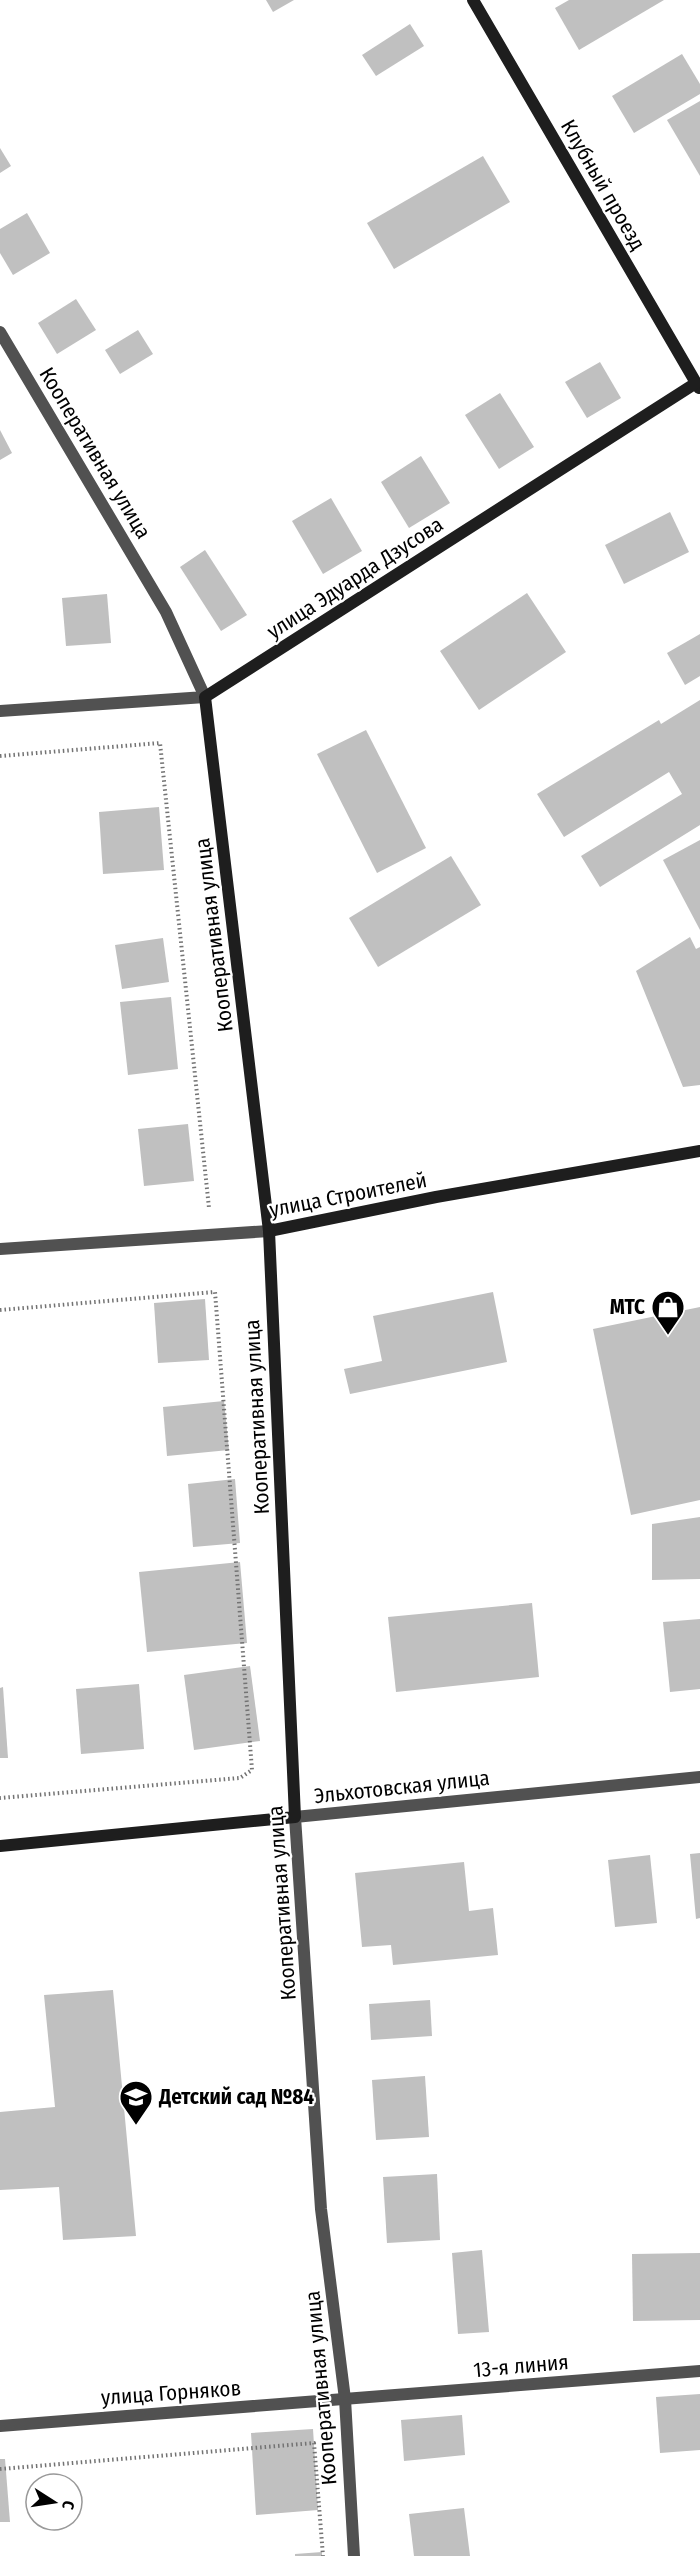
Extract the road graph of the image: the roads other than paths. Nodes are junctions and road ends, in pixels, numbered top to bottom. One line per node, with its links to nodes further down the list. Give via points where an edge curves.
1 (473, 0): 3 (street, Клубный проезд)
2 (0, 332): 4 (street, Кооперативная улица, via 166,612)
3 (699, 385): 4 (street, улица Эдуарда Дзусова)
4 (206, 697): 5 (street, улица Эдуарда Дзусова); 7 (street, Кооперативная улица)
5 (0, 711)
6 (700, 1151): 7 (street, улица Строителей)
7 (268, 1231): 8 (street, улица Строителей); 10 (street, Кооперативная улица)
8 (0, 1249)
9 (700, 1777): 10 (street, Эльхотовская улица)
10 (295, 1817): 11 (street, Эльхотовская улица); 13 (street, Кооперативная улица, via 321,2209)
11 (0, 1846)
12 (700, 2371): 13 (street, 13-я линия)
13 (345, 2399): 14 (street, улица Горняков); 15 (street, Кооперативная улица)
14 (0, 2426)
15 (354, 2556)

